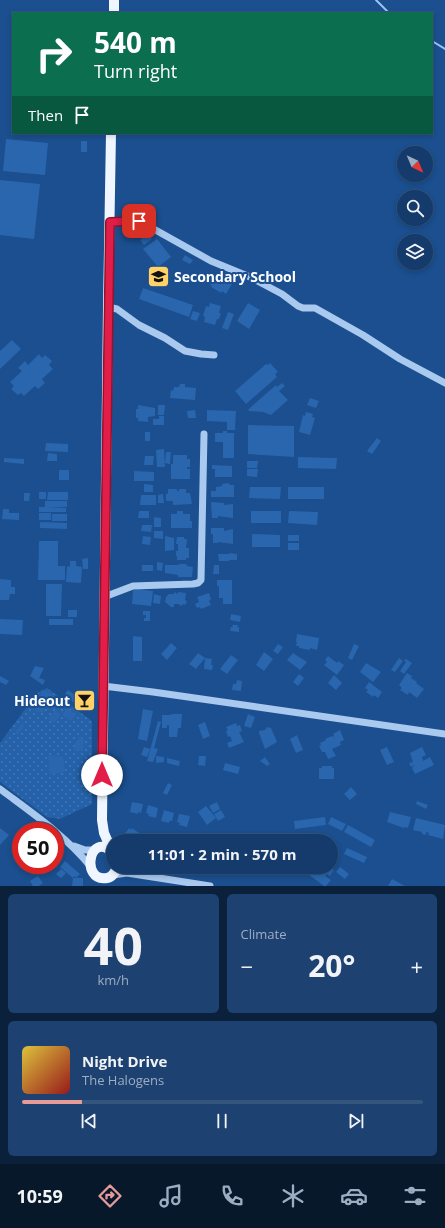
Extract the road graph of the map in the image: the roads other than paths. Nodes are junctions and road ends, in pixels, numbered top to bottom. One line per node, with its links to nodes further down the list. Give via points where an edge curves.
1 (114, 0): 2 (main road)
2 (114, 12)
3 (111, 134): 4 (main road)
4 (110, 222): 5 (main road); 7 (street, via 143,223 211,260 282,294 298,306 314,308)
5 (108, 307): 6 (street, via 117,309 139,325 185,351); 9 (main road)
6 (214, 355)
7 (445, 383)
8 (204, 434): 9 (street, via 201,580 193,584 133,586)
9 (104, 597): 10 (main road)
10 (103, 686): 11 (street); 13 (main road)
11 (445, 734)
12 (0, 789): 15 (street)
13 (102, 820): 14 (main road); 17 (main road)
14 (106, 838)
15 (72, 845): 17 (street); 18 (street)
16 (106, 848): 17 (main road)
17 (94, 850): 18 (main road, via 90,858)
18 (92, 870): 19 (main road, via 103,878 108,878); 22 (main road)
19 (112, 874)
20 (113, 874): 23 (main road)
21 (138, 874): 24 (street)
22 (98, 886)
23 (107, 886)
24 (210, 886)

